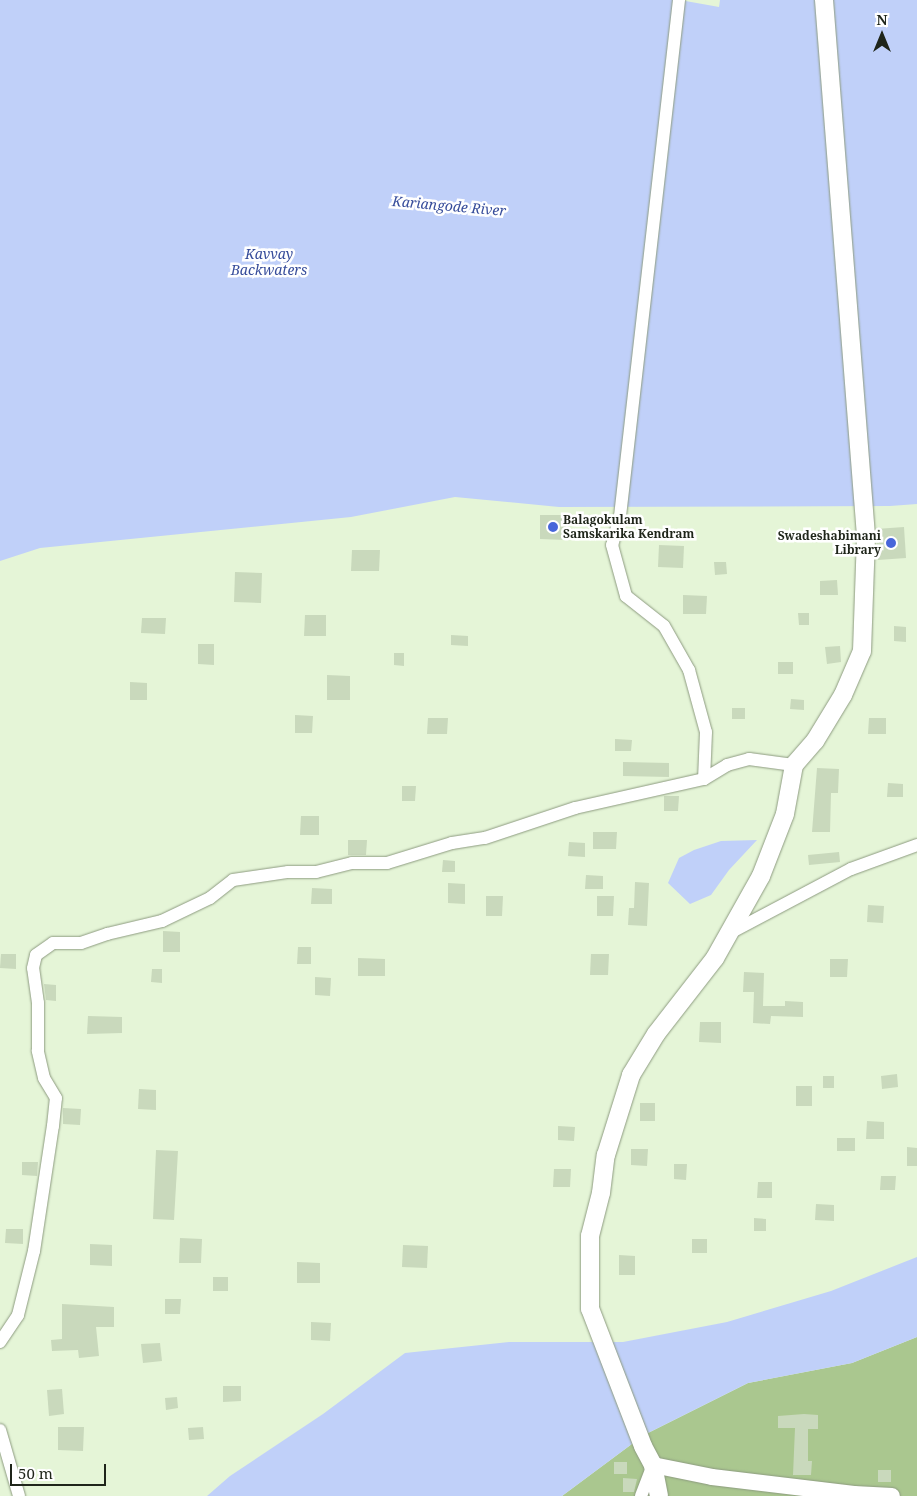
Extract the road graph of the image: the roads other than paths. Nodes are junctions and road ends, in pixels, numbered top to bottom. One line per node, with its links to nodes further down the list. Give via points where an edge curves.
1 (679, 0): 4 (street, via 620,516 612,545 626,596 664,626 689,670 706,732)
2 (824, 0): 3 (main road, via 866,536 862,651 843,695 814,741)
3 (794, 765): 4 (street, via 749,759 727,765); 6 (main road, via 785,814 775,841 761,876)
4 (704, 779): 7 (street, via 575,808 485,838 452,843 387,863 352,863 316,872 288,872 233,880 210,898 162,921 81,943 53,943 36,955 33,968 38,1002 38,1051 44,1078 56,1098 34,1252 18,1316)
5 (917, 845): 6 (street, via 851,870)
6 (728, 934): 9 (main road, via 715,958 656,1034 631,1075 606,1155 590,1236 590,1309)
7 (0, 1342)
8 (0, 1430): 10 (street)
9 (653, 1465): 11 (street); 12 (main road); 13 (street, via 712,1477)
10 (19, 1496)
11 (642, 1496)
12 (659, 1496)
13 (892, 1496)

